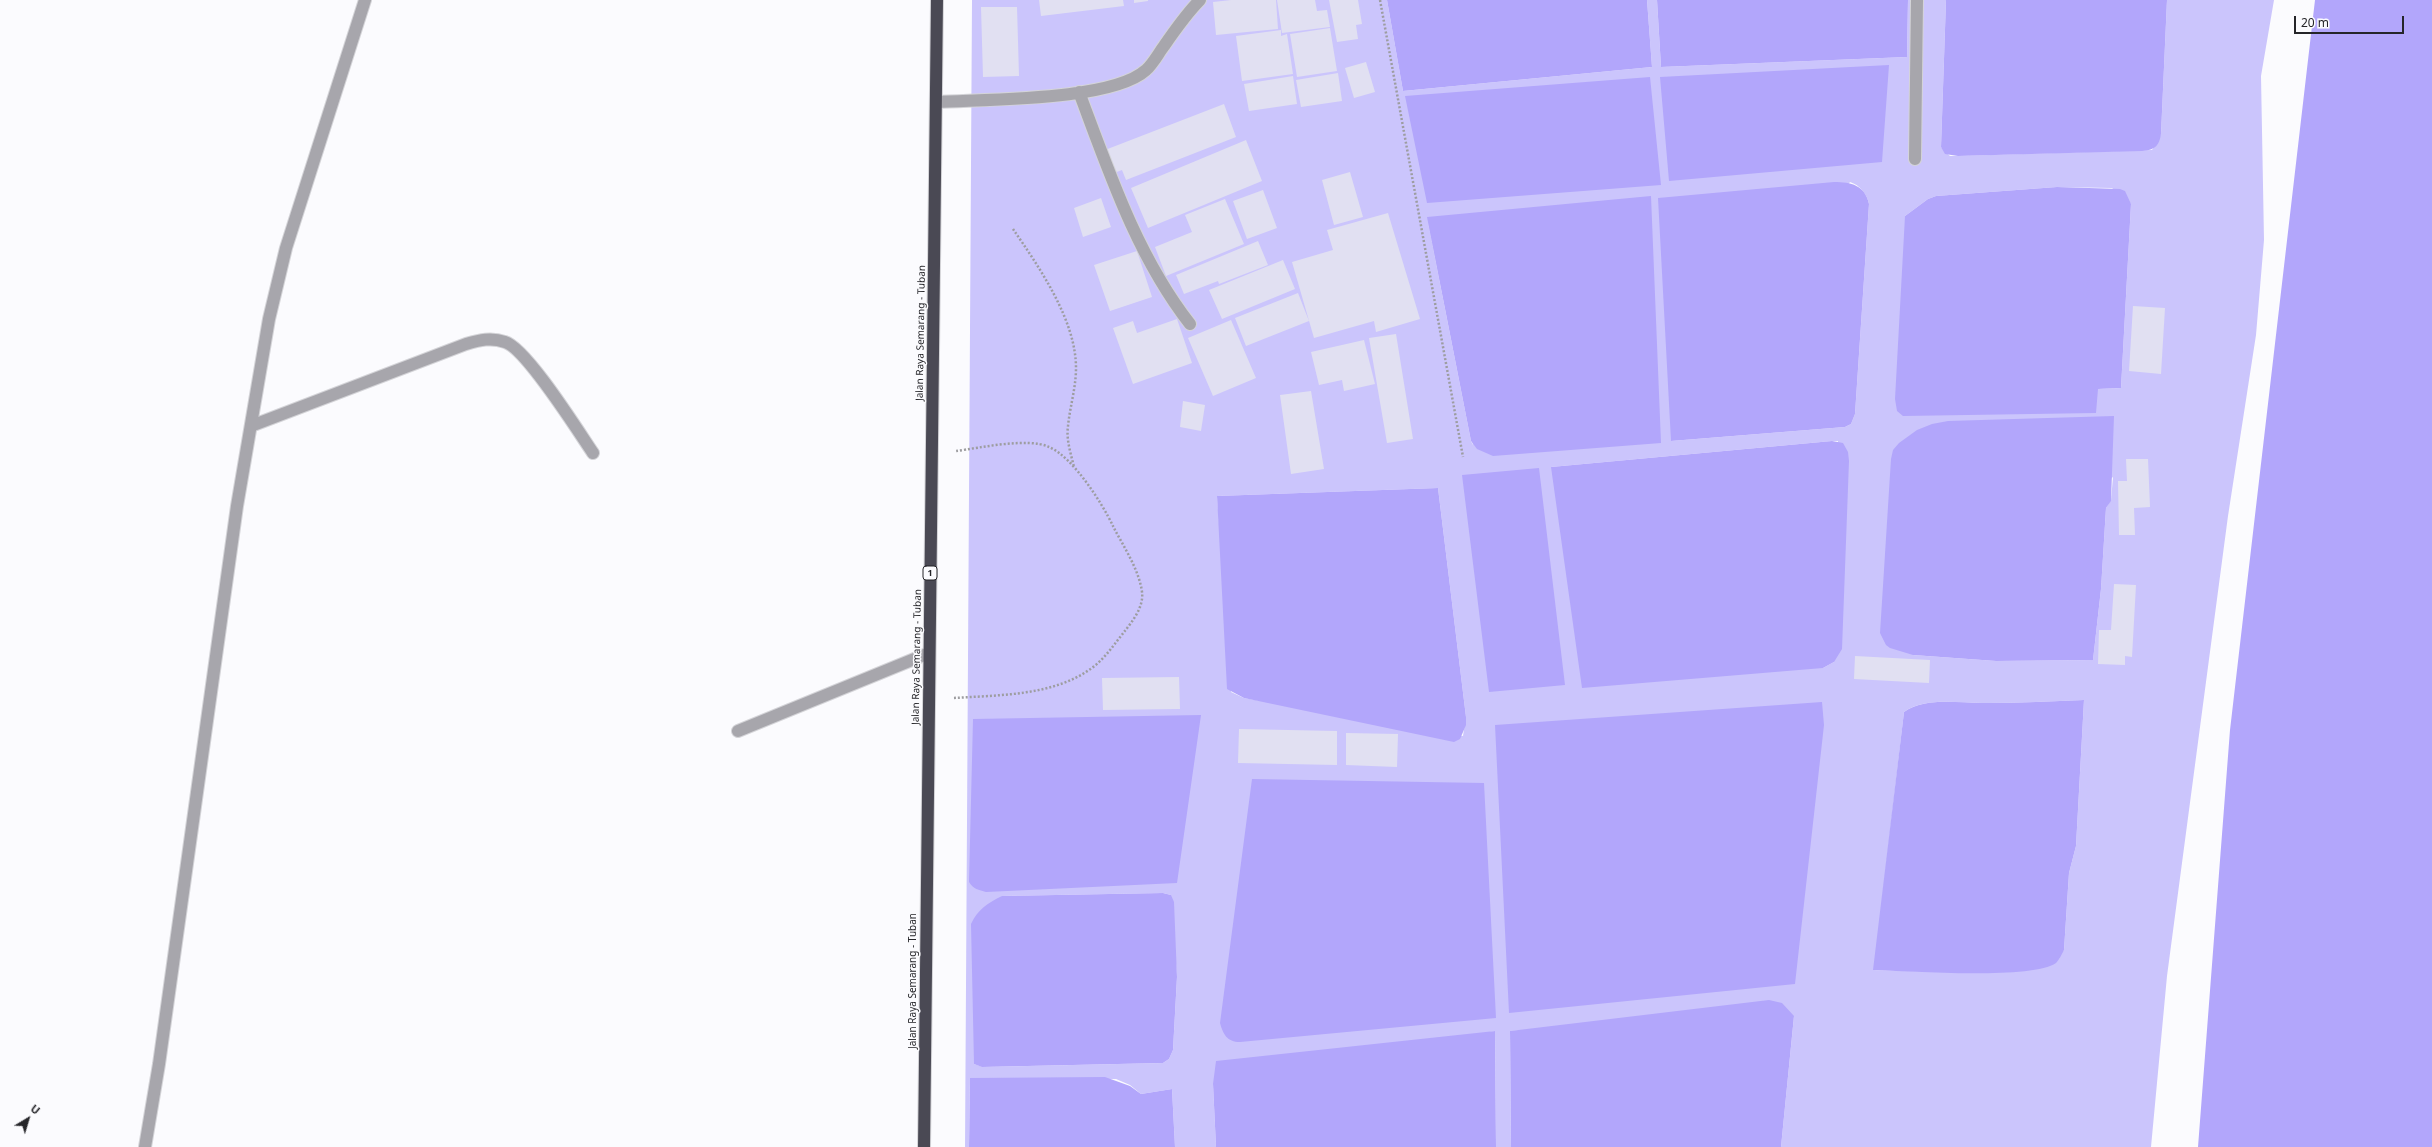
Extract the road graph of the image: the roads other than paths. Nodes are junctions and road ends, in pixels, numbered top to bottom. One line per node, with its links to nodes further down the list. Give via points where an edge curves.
1 (364, 0): 9 (street, via 286,248 269,319)
2 (937, 0): 6 (highway, Jalan Raya Semarang - Tuban / 1)
3 (1200, 0): 5 (street, via 1180,23 1147,70 1123,84)
4 (1917, 0): 7 (street)
5 (1079, 92): 6 (street); 8 (street, via 1123,206 1150,264)
6 (937, 102): 11 (highway, Jalan Raya Semarang - Tuban / 1)
7 (1914, 159)
8 (1190, 324)
9 (251, 426): 10 (street, via 466,344 486,339 507,342 531,364); 13 (street, via 237,506 159,1064)
10 (593, 453)
11 (929, 652): 12 (street); 14 (highway, Jalan Raya Semarang - Tuban / 1)
12 (738, 731)
13 (145, 1147)
14 (924, 1147)

